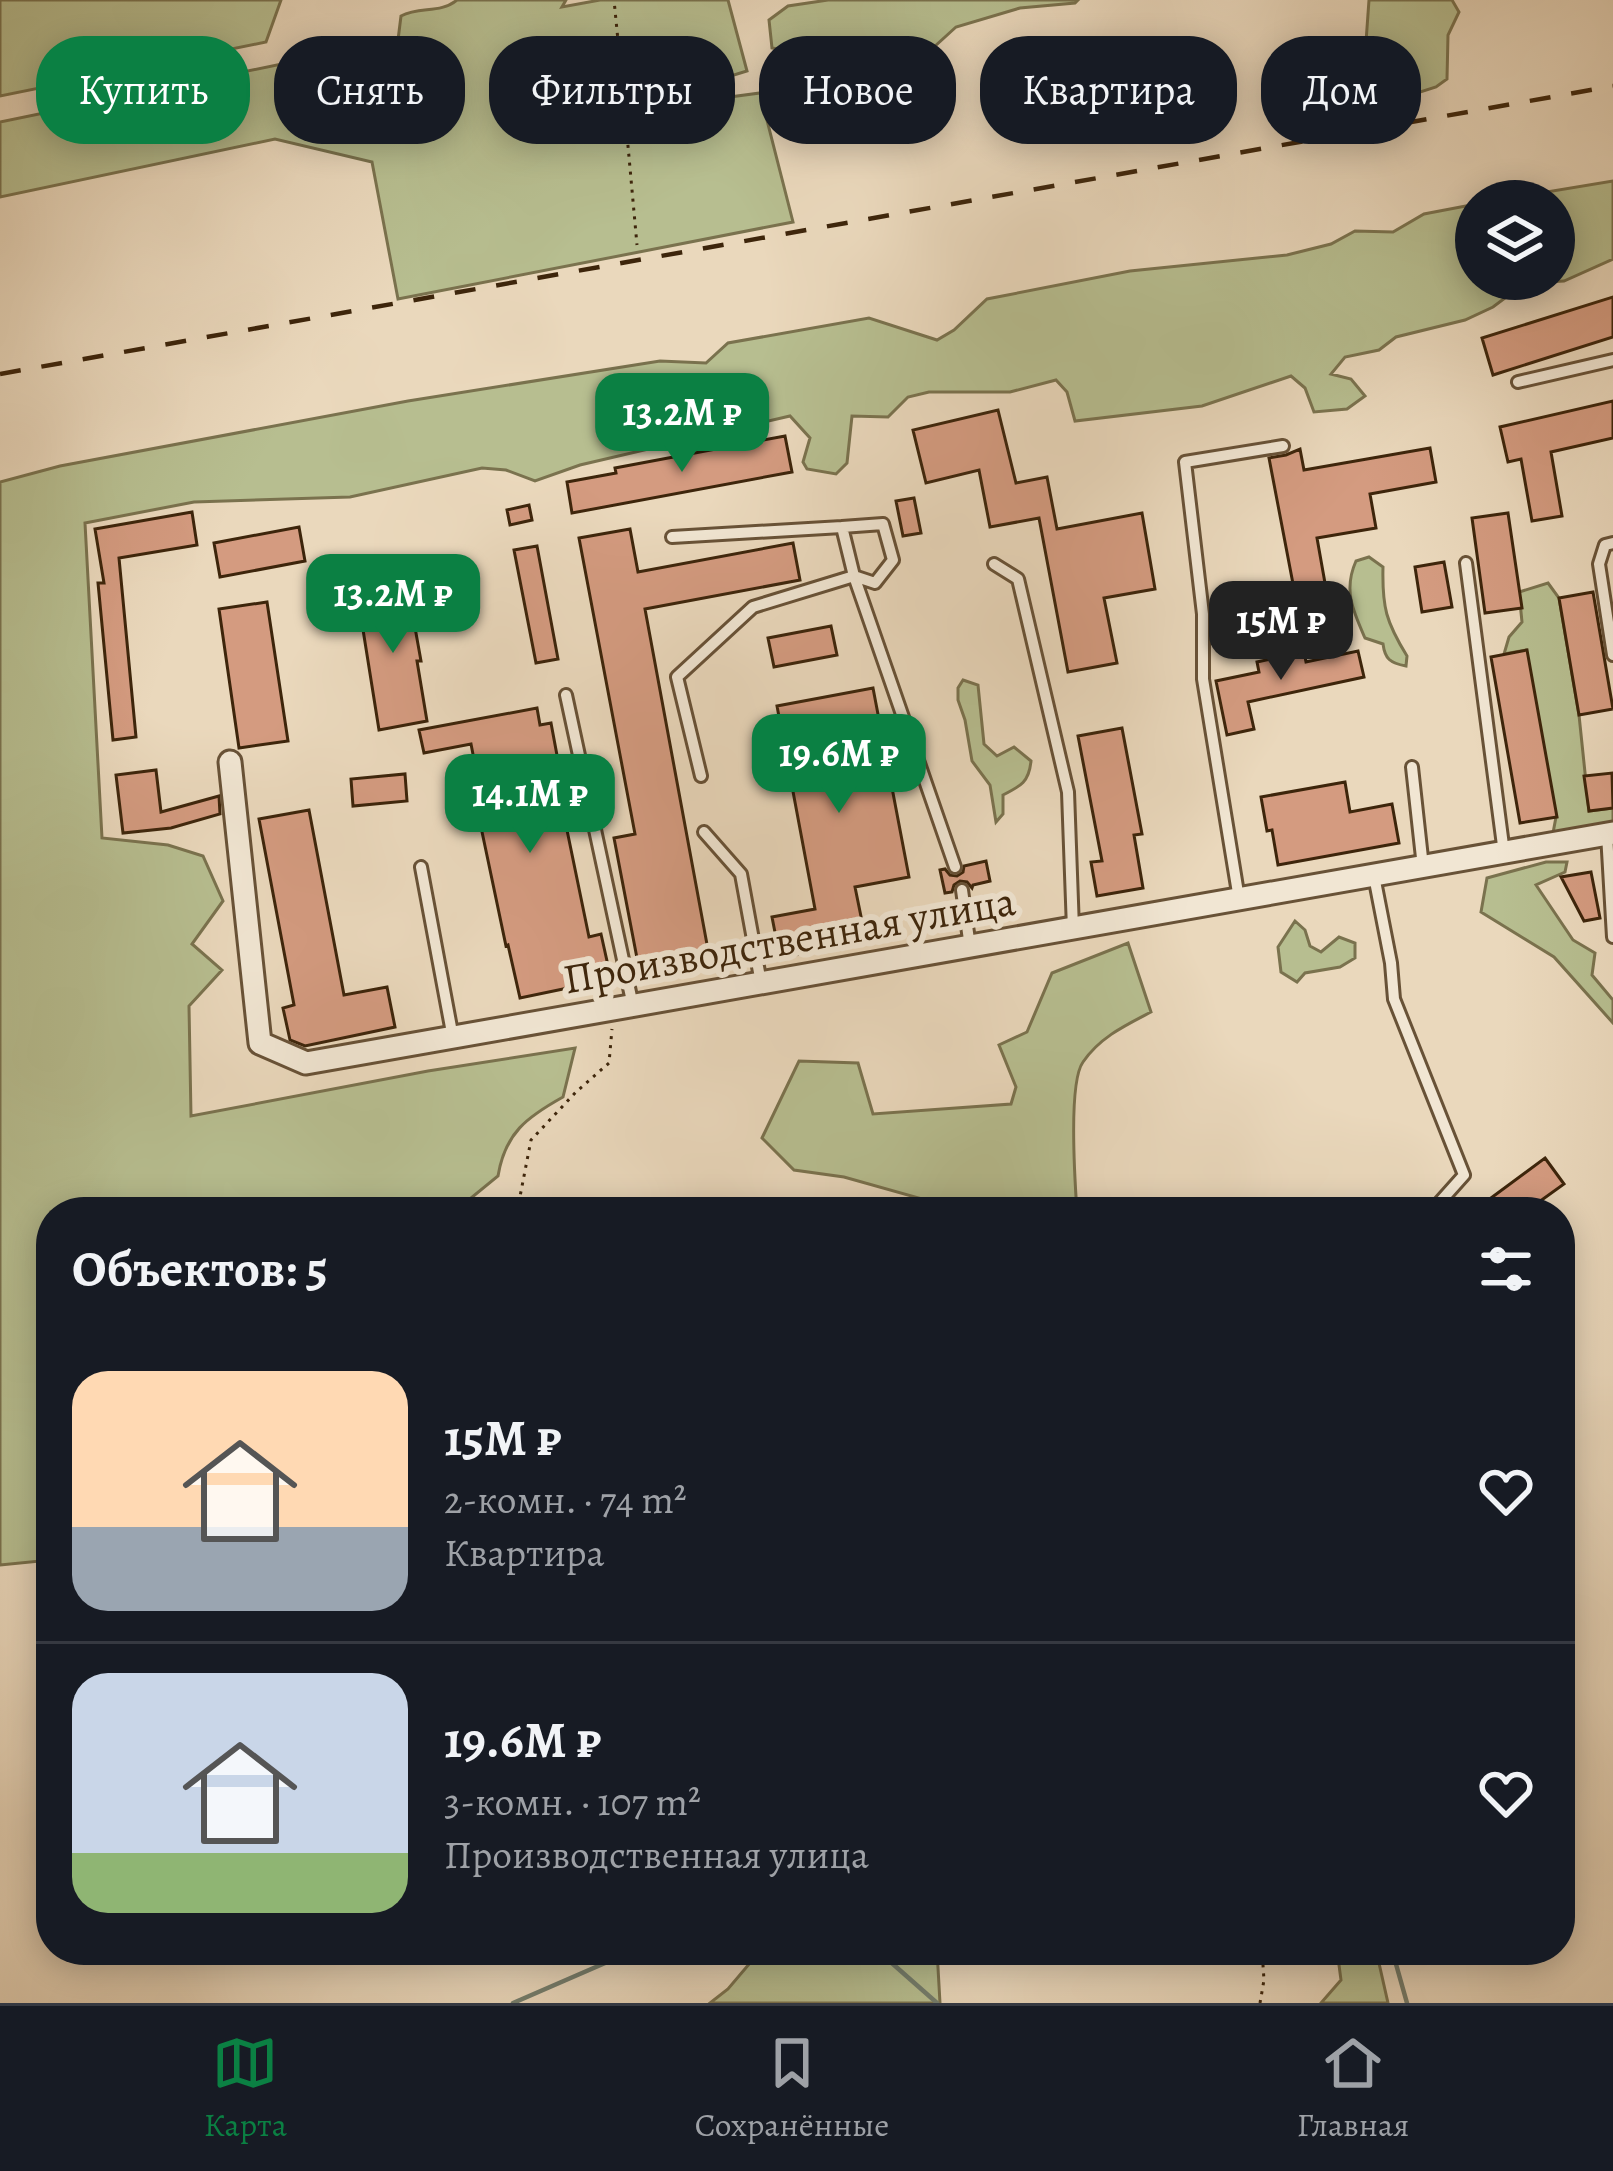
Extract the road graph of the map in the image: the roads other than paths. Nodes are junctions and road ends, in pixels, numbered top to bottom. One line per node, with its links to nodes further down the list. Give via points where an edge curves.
1 (1613, 360): 2 (lane)
2 (1518, 382)
3 (1283, 446): 23 (lane, via 1185,462 1203,679)
4 (842, 527): 5 (lane); 9 (lane); 9 (lane, via 883,524 892,560 875,583)
5 (672, 537)
6 (1613, 543): 10 (lane, via 1605,544 1599,564)
7 (1466, 563): 17 (lane)
8 (994, 565): 24 (lane, via 1018,579 1068,791)
9 (854, 576): 14 (lane, via 753,607 677,677); 19 (lane)
10 (1613, 648)
11 (566, 695): 28 (lane)
12 (230, 762): 29 (street, Производственная улица, via 260,1043 306,1063)
13 (1412, 767): 20 (lane)
14 (700, 776)
15 (704, 832): 27 (lane, via 741,874)
16 (1610, 834): 17 (street, Производственная улица); 25 (lane)
17 (1504, 853): 20 (street, Производственная улица)
18 (421, 867): 29 (lane)
19 (955, 867)
20 (1423, 867): 21 (street, Производственная улица)
21 (1374, 876): 23 (street, Производственная улица); 30 (lane, via 1394,999 1464,1175)
22 (962, 890): 26 (lane)
23 (1239, 899): 24 (street, Производственная улица)
24 (1073, 928): 26 (street, Производственная улица)
25 (1613, 937)
26 (970, 947): 27 (street, Производственная улица)
27 (761, 983): 28 (street, Производственная улица)
28 (623, 1007): 29 (street, Производственная улица)
29 (453, 1037)
30 (1444, 1197)

